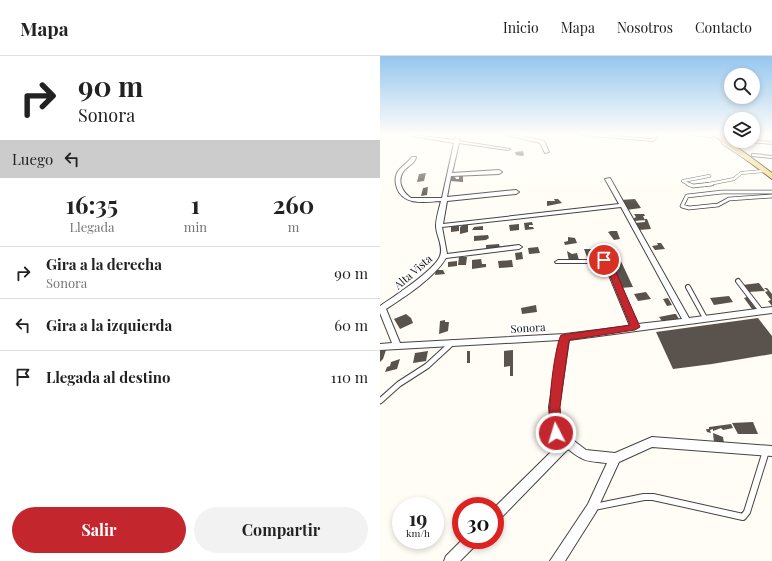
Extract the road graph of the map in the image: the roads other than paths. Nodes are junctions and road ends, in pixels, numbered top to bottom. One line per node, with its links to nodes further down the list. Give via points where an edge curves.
1 (414, 158): 16 (street, via 400,172 399,189 410,199)
2 (454, 158): 9 (street, Alta Vista)
3 (743, 158): 7 (lane)
4 (746, 158): 7 (main road)
5 (758, 158): 6 (main road)
6 (772, 168)
7 (762, 169): 10 (lane, via 741,173 734,179 718,183 693,186 683,180); 11 (main road)
8 (499, 172): 9 (street)
9 (449, 176): 16 (street, Alta Vista)
10 (709, 176)
11 (772, 177)
12 (608, 179): 17 (street)
13 (516, 192): 16 (street)
14 (772, 192): 15 (lane, via 722,192 687,196 682,206 689,208 718,205 729,199)
15 (772, 196)
16 (445, 198): 18 (street, Alta Vista)
17 (622, 205): 18 (street); 28 (street)
18 (439, 226): 20 (street, Alta Vista)
19 (519, 247): 20 (street)
20 (444, 256): 24 (street, Alta Vista, via 439,264 408,291)
21 (558, 262): 29 (street, via 607,261)
22 (738, 281): 26 (lane)
23 (688, 287): 27 (lane)
24 (381, 306): 32 (street, Alta Vista)
25 (772, 310): 26 (street, Sonora)
26 (761, 311): 27 (street, Sonora)
27 (705, 318): 28 (street, Sonora)
28 (687, 321): 29 (street, Sonora)
29 (635, 327): 30 (street, Sonora)
30 (564, 337): 31 (street, Sonora); 35 (street, via 554,407 556,433)
31 (452, 343): 32 (street, Sonora); 34 (lane, via 427,366 399,384)
32 (397, 345): 33 (street, Sonora)
33 (380, 347)
34 (380, 401)
35 (567, 443): 37 (street, via 584,455); 38 (street)
36 (769, 451): 37 (street, via 652,442); 39 (lane, via 743,517 653,497)
37 (614, 458): 39 (street)
38 (504, 507)
39 (592, 508): 42 (street)
40 (462, 549): 41 (street)
41 (451, 561)
42 (557, 561)

